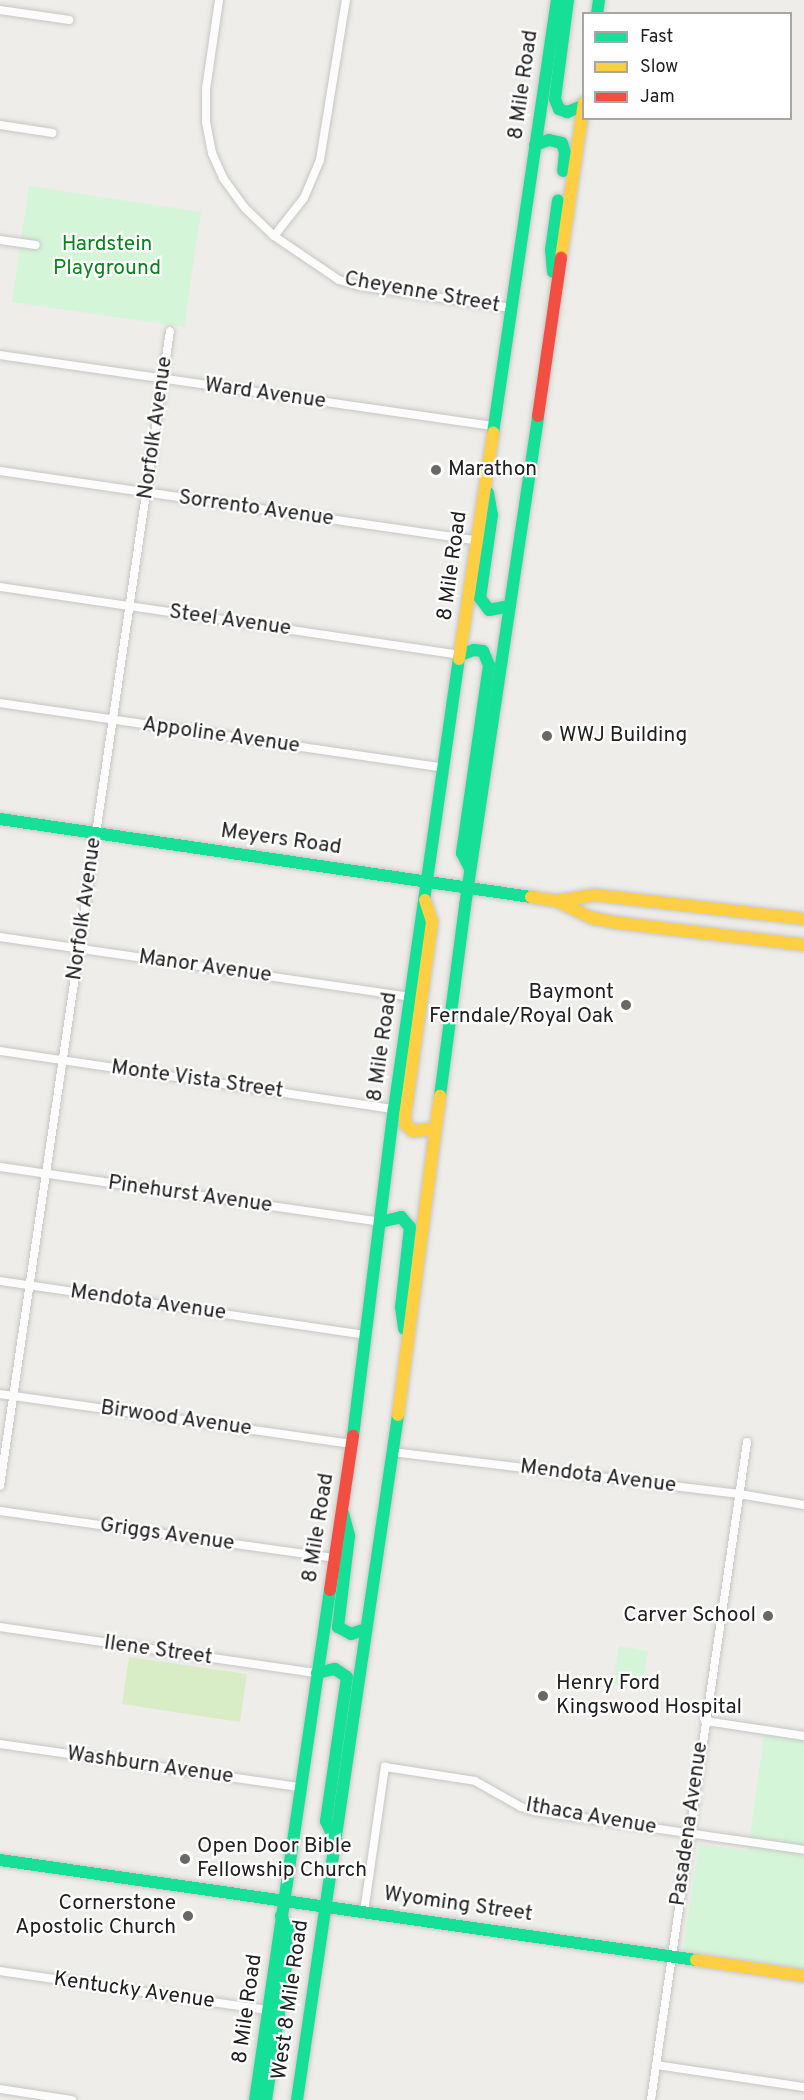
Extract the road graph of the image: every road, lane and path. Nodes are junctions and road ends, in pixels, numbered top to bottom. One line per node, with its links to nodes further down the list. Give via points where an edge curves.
1 (219, 0): 12 (street, Cheyenne Street, via 205,103 209,141 233,194)
2 (346, 0): 12 (street, via 320,160 304,198)
3 (556, 0): 11 (main road, 8 Mile Road)
4 (568, 0): 7 (main road, via 555,99 559,109 567,112)
5 (0, 10): 6 (street)
6 (69, 20)
7 (582, 104)
8 (582, 111): 15 (main road)
9 (0, 125): 10 (street)
10 (52, 133)
11 (535, 146): 15 (main road, via 555,140 565,148 551,250); 16 (main road, 8 Mile Road)
12 (274, 236): 16 (street, Cheyenne Street, via 332,277 353,285)
13 (0, 240): 14 (street)
14 (36, 245)
15 (555, 293): 27 (main road)
16 (511, 308): 20 (main road, 8 Mile Road)
17 (170, 331): 19 (street, Norfolk Avenue)
18 (0, 355): 19 (street, Ward Avenue)
19 (164, 379): 20 (street, Ward Avenue); 23 (street, Norfolk Avenue)
20 (494, 426): 22 (main road, 8 Mile Road)
21 (0, 471): 23 (street, Sorrento Avenue)
22 (486, 481): 24 (main road, 8 Mile Road); 27 (main road, via 492,514 480,598 489,610)
23 (147, 493): 24 (street, Sorrento Avenue); 26 (street, Norfolk Avenue)
24 (477, 541): 28 (main road, 8 Mile Road)
25 (0, 587): 26 (street, Steel Avenue)
26 (130, 606): 28 (street, Steel Avenue); 30 (street, Norfolk Avenue)
27 (510, 606): 34 (main road)
28 (460, 655): 31 (main road, 8 Mile Road); 34 (main road, via 471,650 483,651 489,665 462,853)
29 (0, 703): 30 (street, Appoline Avenue)
30 (113, 720): 31 (street, Appoline Avenue); 33 (street, Norfolk Avenue)
31 (443, 768): 35 (main road, 8 Mile Road)
32 (0, 819): 33 (main road, Meyers Road)
33 (96, 833): 35 (main road, Meyers Road); 42 (street, Norfolk Avenue)
34 (471, 869): 36 (main road)
35 (427, 880): 36 (main road, Meyers Road); 37 (main road, 8 Mile Road)
36 (468, 888): 38 (main road, Meyers Road); 47 (main road)
37 (424, 897): 43 (main road, 8 Mile Road); 47 (main road, via 432,922 405,1116 406,1125 413,1131)
38 (557, 901): 39 (main road, Meyers Road, via 594,895); 41 (main road, Meyers Road, via 592,918 618,923)
39 (804, 919)
40 (0, 937): 42 (street, Manor Avenue)
41 (804, 945)
42 (79, 948): 43 (street, Manor Avenue); 45 (street, Norfolk Avenue)
43 (410, 997): 46 (main road, 8 Mile Road)
44 (0, 1051): 45 (street, Monte Vista Street)
45 (63, 1060): 46 (street, Monte Vista Street); 49 (street, Norfolk Avenue)
46 (394, 1110): 50 (main road, 8 Mile Road)
47 (434, 1129): 54 (main road)
48 (0, 1167): 49 (street, Pinehurst Avenue)
49 (46, 1174): 50 (street, Pinehurst Avenue); 52 (street, Norfolk Avenue)
50 (380, 1222): 53 (main road, 8 Mile Road); 54 (main road, via 401,1217 410,1227 401,1306)
51 (0, 1281): 52 (street, Mendota Avenue)
52 (29, 1285): 53 (street, Mendota Avenue); 56 (street, Norfolk Avenue)
53 (366, 1335): 58 (main road, 8 Mile Road)
54 (407, 1347): 59 (main road)
55 (0, 1394): 56 (street, Birwood Avenue)
56 (12, 1396): 58 (street, Birwood Avenue); 60 (street, Norfolk Avenue)
57 (747, 1442): 61 (street, Pasadena Avenue)
58 (351, 1444): 63 (main road, 8 Mile Road)
59 (392, 1452): 61 (street, Mendota Avenue); 67 (main road)
60 (0, 1486)
61 (739, 1494): 62 (street, Mendota Avenue); 69 (street, Pasadena Avenue)
62 (804, 1505)
63 (342, 1507): 65 (main road, 8 Mile Road); 67 (main road, via 349,1536 338,1627 351,1634)
64 (0, 1511): 65 (street, Griggs Avenue)
65 (334, 1558): 68 (main road, 8 Mile Road)
66 (0, 1628): 68 (street, Ilene Street)
67 (366, 1629): 74 (main road)
68 (317, 1673): 72 (main road, 8 Mile Road); 74 (main road, via 335,1669 347,1677 326,1821)
69 (705, 1721): 70 (street); 73 (street, Pasadena Avenue)
70 (804, 1736)
71 (0, 1744): 72 (street, Washburn Avenue)
72 (300, 1787): 77 (main road, 8 Mile Road)
73 (689, 1833): 75 (street, Ithaca Avenue); 79 (street, Ithaca Avenue, via 534,1811 475,1781 385,1767); 81 (street, Pasadena Avenue)
74 (334, 1839): 78 (main road)
75 (804, 1850)
76 (0, 1860): 77 (main road, Wyoming Street)
77 (284, 1900): 78 (main road, Wyoming Street); 80 (main road, 8 Mile Road)
78 (325, 1906): 79 (main road, Wyoming Street); 91 (main road, West 8 Mile Road)
79 (364, 1911): 81 (main road, Wyoming Street)
80 (281, 1916): 84 (main road, 8 Mile Road); 90 (main road, via 291,1932)
81 (670, 1956): 83 (main road, Wyoming Street); 85 (street, Pasadena Avenue)
82 (0, 1971): 84 (street, Kentucky Avenue)
83 (804, 1976)
84 (268, 2010): 89 (main road, 8 Mile Road)
85 (656, 2065): 86 (street); 92 (street, Pasadena Avenue)
86 (804, 2087)
87 (0, 2089): 88 (street)
88 (72, 2100)
89 (255, 2100)
90 (266, 2100)
91 (297, 2100)
92 (651, 2100)

